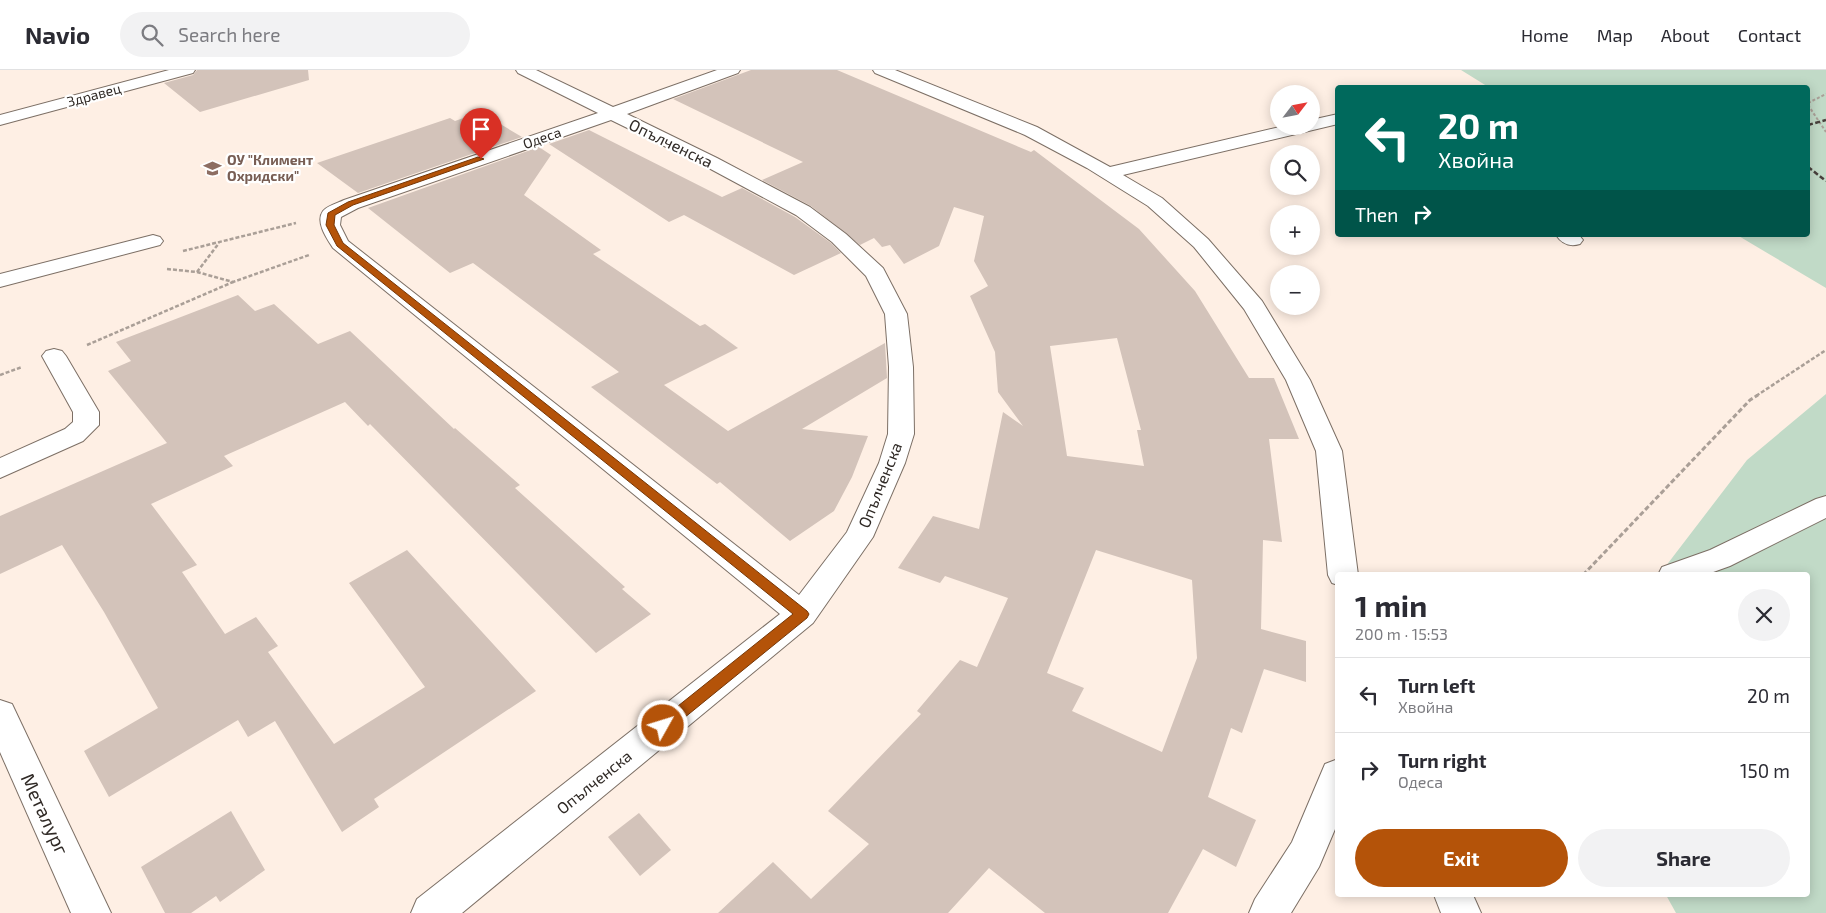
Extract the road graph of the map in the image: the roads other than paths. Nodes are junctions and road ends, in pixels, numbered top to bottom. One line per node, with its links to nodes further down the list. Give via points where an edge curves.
1 (187, 70): 6 (street, Здравец)
2 (524, 70): 5 (street, Опълченска)
3 (732, 70): 5 (street, Одеса)
4 (881, 70): 10 (street, via 1031,131)
5 (611, 114): 18 (street, Опълченска, via 712,162 803,211 839,238 875,273 896,314 901,367 901,434 892,463 859,536); 18 (street, Одеса, via 341,209 330,225 340,244)
6 (0, 120)
7 (1335, 120): 8 (street)
8 (1320, 123)
9 (1270, 135): 10 (street)
10 (1107, 173): 16 (street, via 1155,202 1201,243 1254,306 1298,380 1329,451)
11 (153, 241): 12 (street)
12 (0, 281)
13 (54, 356): 14 (street, via 86,412 86,425 74,435)
14 (0, 470)
15 (1826, 506): 17 (street, via 1720,558)
16 (1343, 572)
17 (1681, 572)
18 (802, 614): 23 (street, Опълченска)
19 (0, 714): 22 (street, Металург)
20 (1335, 782): 24 (street, via 1306,854)
21 (1454, 897): 25 (street)
22 (91, 913)
23 (431, 913)
24 (1269, 913)
25 (1461, 913)

